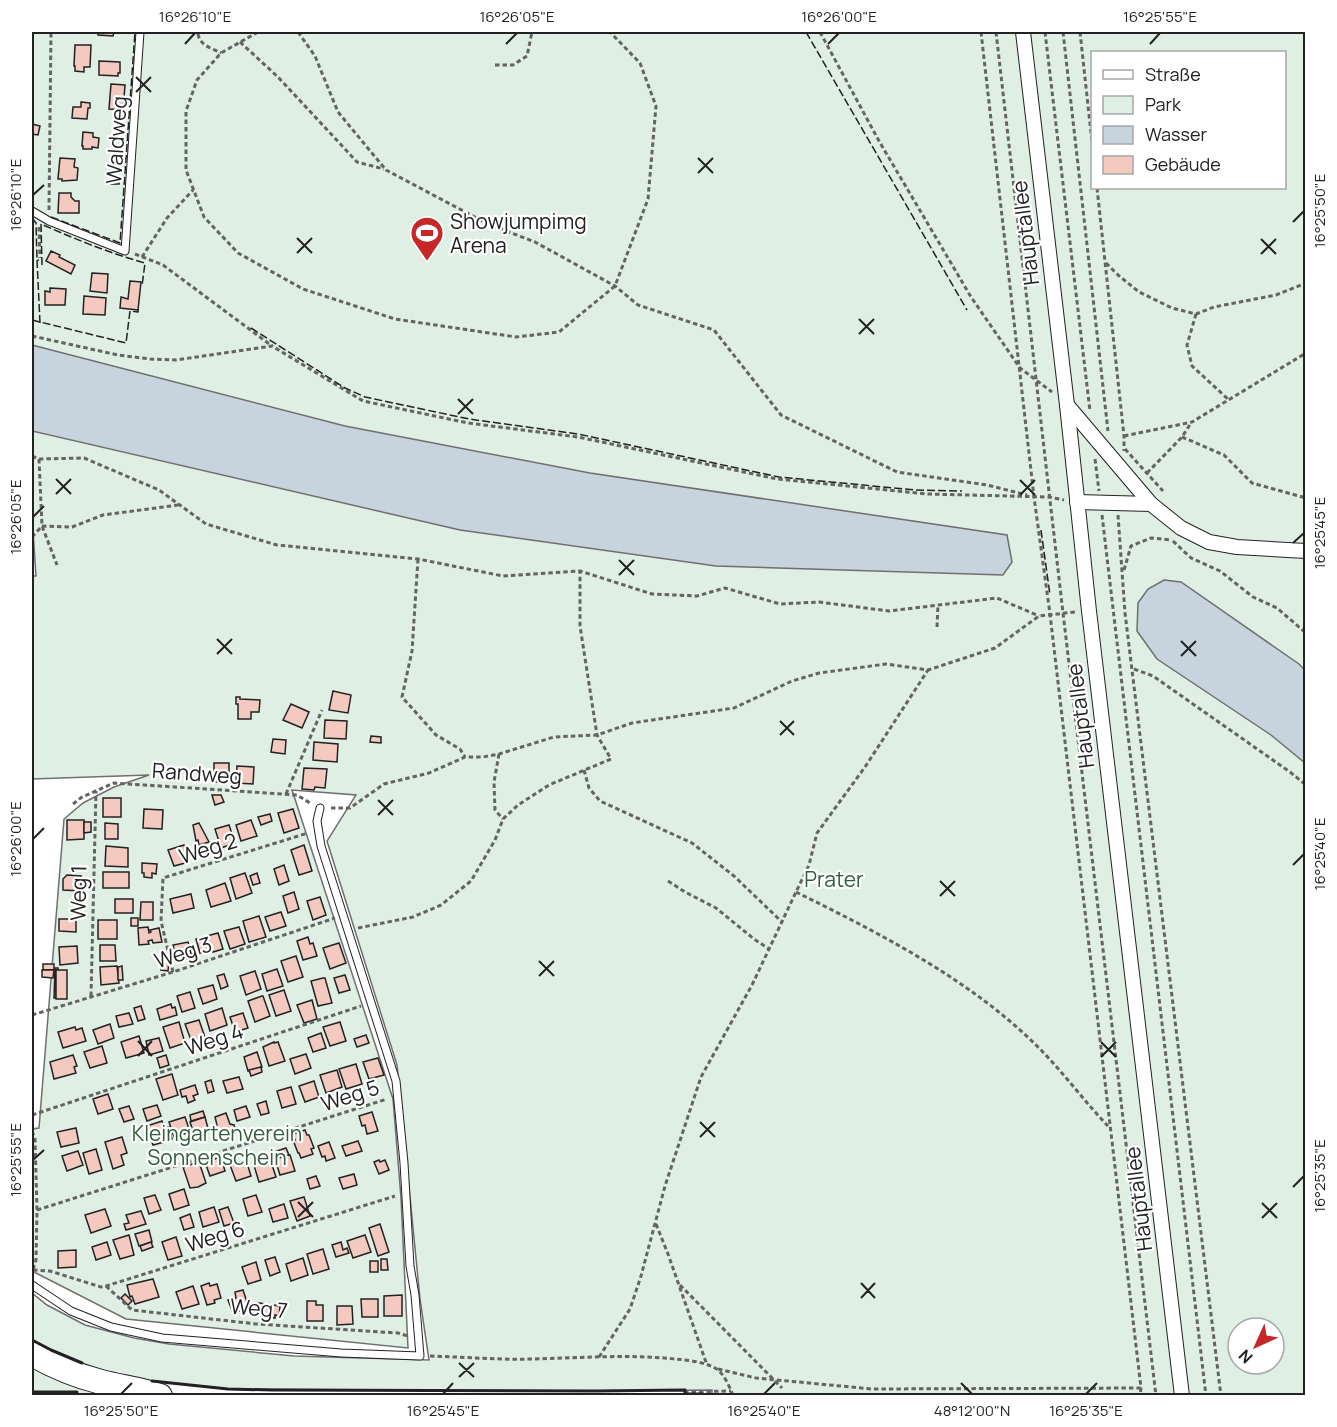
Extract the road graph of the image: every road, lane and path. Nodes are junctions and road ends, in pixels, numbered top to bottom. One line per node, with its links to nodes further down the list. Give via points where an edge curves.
1 (51, 32): 25 (path)
2 (140, 32): 26 (lane, Waldweg)
3 (247, 32): 16 (path)
4 (258, 32): 16 (path)
5 (298, 32): 21 (path, via 315,56 338,112)
6 (532, 32): 19 (path, via 527,56 513,65)
7 (610, 32): 31 (path, via 640,63 656,106 648,199)
8 (820, 32): 36 (path, via 971,297)
9 (981, 32): 36 (path)
10 (996, 32): 37 (path)
11 (1023, 32): 39 (street, Hauptallee)
12 (1045, 32): 41 (path)
13 (1063, 32): 46 (path)
14 (1080, 32): 20 (path)
15 (198, 34): 18 (path, via 203,44)
16 (247, 38): 17 (path)
17 (240, 42): 18 (path); 21 (path, via 357,162)
18 (221, 53): 22 (path, via 197,80 186,111 186,170)
19 (495, 65)
20 (1091, 133)
21 (386, 170): 31 (path, via 488,224 535,242)
22 (193, 189): 27 (path, via 167,218); 31 (path, via 204,216 238,253 303,289 395,319 516,337 559,332)
23 (1097, 189): 29 (path)
24 (33, 212): 25 (lane); 28 (path, via 39,223)
25 (49, 221): 26 (lane)
26 (125, 251): 27 (path)
27 (142, 257): 34 (path, via 162,265)
28 (40, 258)
29 (1106, 262): 32 (path, via 1139,292 1172,308); 42 (path)
30 (1305, 282): 32 (path, via 1275,295)
31 (615, 286): 51 (path, via 638,305 714,330 780,415 897,472 987,485)
32 (1196, 314): 38 (path, via 1187,345 1192,366)
33 (32, 336): 34 (path, via 150,359 176,360)
34 (272, 346): 51 (path, via 363,401 468,423 578,437 777,479 927,494)
35 (1305, 353): 38 (path)
36 (1020, 368): 37 (path); 51 (path)
37 (1036, 379): 39 (path); 52 (path)
38 (1229, 400): 40 (path)
39 (1067, 405): 41 (street); 54 (street, Hauptallee)
40 (1192, 422): 42 (path); 43 (path)
41 (1093, 436): 46 (street); 55 (path)
42 (1124, 436): 44 (path)
43 (1182, 437): 49 (path); 53 (path, via 1224,455 1252,483)
44 (1125, 449): 48 (path); 49 (path)
45 (32, 456): 47 (path)
46 (1111, 457): 48 (street)
47 (39, 459): 58 (path, via 84,458 159,490); 59 (path)
48 (1122, 470): 57 (street)
49 (1147, 473): 50 (path)
50 (1163, 491)
51 (1034, 497): 52 (path); 71 (path)
52 (1049, 497): 54 (path); 70 (path)
53 (1305, 498)
54 (1077, 502): 55 (street); 69 (street, Hauptallee)
55 (1100, 503): 56 (street); 125 (path)
56 (1117, 503): 57 (street); 67 (path)
57 (1151, 504): 63 (street, via 1181,528 1209,542)
58 (178, 505): 59 (path, via 104,515 72,527); 64 (path, via 206,524 277,545)
59 (42, 526): 61 (path); 65 (path)
60 (1167, 531): 62 (path)
61 (32, 537)
62 (1172, 540): 67 (path, via 1151,538 1131,546); 74 (path, via 1191,558 1220,571 1253,597 1277,608)
63 (1305, 551)
64 (418, 559): 66 (path, via 503,576); 80 (path, via 412,651 402,697 436,735 460,749)
65 (57, 565)
66 (580, 571): 68 (path, via 652,594 697,596 725,588 780,604 819,602 889,611); 78 (path, via 580,626)
67 (1123, 573): 75 (path)
68 (938, 605): 72 (path, via 997,598); 73 (path)
69 (1089, 611): 70 (path); 124 (street, Hauptallee)
70 (1063, 613): 71 (path); 123 (path)
71 (1050, 614): 72 (path); 101 (path)
72 (1038, 616): 76 (path, via 995,648)
73 (937, 627)
74 (1305, 633)
75 (1133, 668): 82 (path, via 1154,676); 126 (path)
76 (928, 670): 78 (path, via 886,664 819,673 734,708 632,723); 90 (path, via 817,833 809,865)
77 (321, 710): 84 (path)
78 (597, 735): 79 (path, via 554,737); 81 (path, via 611,759)
79 (499, 754): 80 (path); 87 (path, via 495,810)
80 (465, 757): 86 (path, via 429,773 384,784 350,808)
81 (583, 770): 87 (path, via 549,785); 92 (path, via 600,801 692,843)
82 (1305, 785)
83 (96, 791): 84 (path, Randweg, via 114,783); 85 (path, Randweg); 96 (path, Weg 1)
84 (286, 794): 86 (path, Randweg, via 297,795)
85 (73, 804)
86 (320, 808): 88 (lane)
87 (503, 819): 93 (path, via 471,880 441,905 413,917)
88 (318, 830): 91 (lane); 95 (path, Weg 2, via 163,878 162,921)
89 (668, 881): 94 (path, via 716,908)
90 (796, 892): 92 (path); 101 (path, via 873,930 978,995 1038,1047)
91 (343, 915): 93 (lane); 95 (path, Weg 3)
92 (782, 922): 94 (path)
93 (348, 930): 97 (lane)
94 (769, 949): 105 (path, via 701,1077)
95 (173, 972): 96 (path, Weg 3)
96 (91, 996): 98 (path, Weg 3)
97 (372, 1003): 99 (lane); 100 (path, Weg 4)
98 (32, 1015)
99 (397, 1095): 103 (lane); 104 (path, Weg 5)
100 (32, 1115)
101 (1109, 1128): 118 (path)
102 (32, 1131): 104 (path)
103 (405, 1193): 109 (path, Weg 6); 110 (lane)
104 (37, 1210): 106 (path, via 36,1260)
105 (655, 1223): 108 (path); 113 (path, via 630,1308)
106 (32, 1272): 109 (path, Weg 6, via 50,1271)
107 (32, 1285): 112 (lane, via 71,1311 111,1327 162,1338)
108 (679, 1285): 114 (path); 116 (path)
109 (106, 1286): 110 (path, Weg 7, via 132,1310 256,1324 398,1333)
110 (418, 1340): 112 (lane)
111 (32, 1354): 121 (highway, via 100,1382)
112 (420, 1356): 113 (path)
113 (599, 1357): 114 (path, via 656,1357)
114 (707, 1365): 115 (path)
115 (718, 1369): 116 (path); 120 (path)
116 (775, 1381): 117 (path); 118 (path, via 872,1389)
117 (782, 1388)
118 (1141, 1388): 122 (path)
119 (684, 1392): 120 (path)
120 (732, 1393)
121 (160, 1395)
122 (1140, 1395)
123 (1156, 1395)
124 (1182, 1395)
125 (1206, 1395)
126 (1221, 1395)

